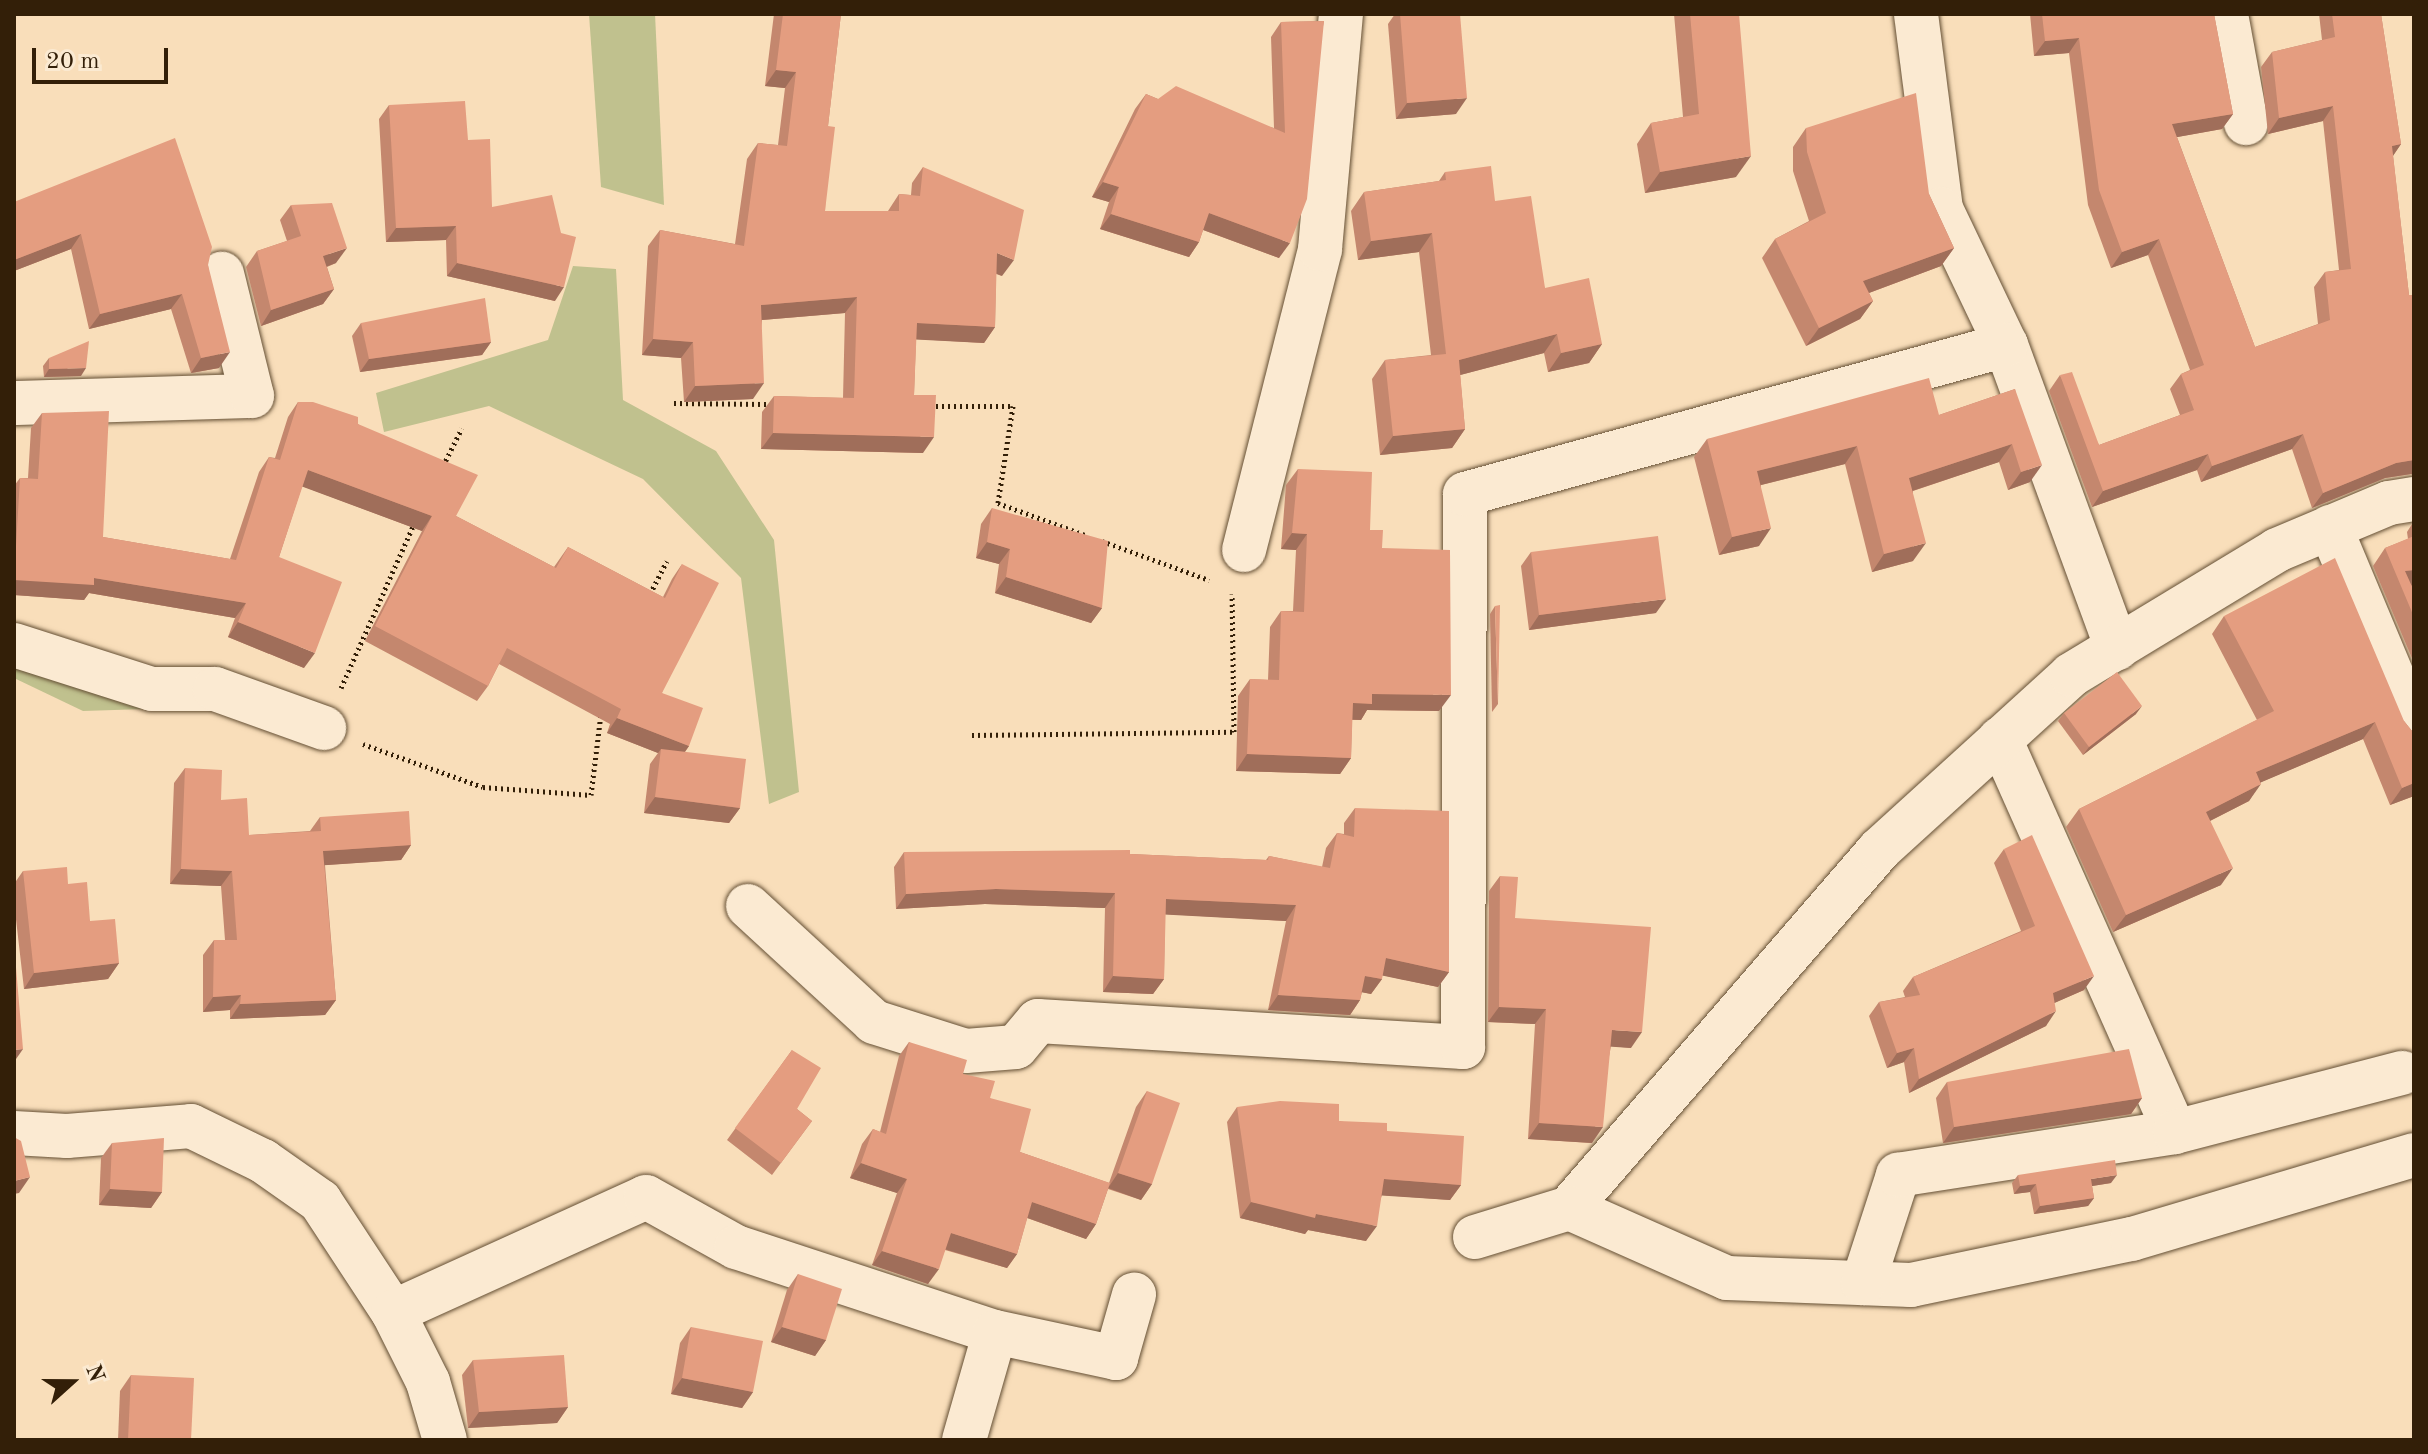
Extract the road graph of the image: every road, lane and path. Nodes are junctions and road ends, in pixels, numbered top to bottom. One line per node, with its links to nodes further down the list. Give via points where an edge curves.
1 (1341, 14): 17 (street, via 1320,249)
2 (1916, 14): 6 (street, via 1941,209)
3 (2226, 14): 4 (street)
4 (2246, 123)
5 (222, 274): 7 (street, via 252,396)
6 (2006, 345): 20 (street); 26 (street, via 1465,494 1463,1047 1038,1021 1016,1047 966,1051 874,1022)
7 (14, 403)
8 (674, 403): 9 (path)
9 (782, 404)
10 (920, 406): 17 (path, via 1013,406 998,503)
11 (462, 428): 12 (path)
12 (436, 480)
13 (2414, 499): 15 (street, via 2389,503)
14 (416, 519): 22 (path)
15 (2330, 527): 20 (street, via 2277,550); 23 (street)
16 (667, 561): 18 (path)
17 (1238, 569): 24 (path, via 1234,732)
18 (645, 603)
19 (14, 645): 22 (street, via 152,689 215,689)
20 (2117, 648): 25 (street, via 2071,675)
21 (603, 704): 22 (path, via 591,795 483,787)
22 (324, 728)
23 (2414, 728)
24 (972, 735)
25 (2000, 739): 28 (street); 31 (street, via 1879,850)
26 (748, 906)
27 (2402, 1073): 28 (street)
28 (2175, 1132): 33 (street, via 1898,1175)
29 (14, 1133): 35 (street, via 67,1136 191,1126 263,1161 320,1201)
30 (2414, 1155): 33 (street, via 2132,1239 1911,1285)
31 (1569, 1208): 32 (street); 33 (street, via 1727,1278)
32 (1475, 1237)
33 (1863, 1283)
34 (1134, 1295): 36 (street, via 1116,1358)
35 (393, 1312): 36 (street, via 646,1197 736,1247); 37 (street, via 428,1382)
36 (995, 1332): 38 (street)
37 (445, 1440)
38 (964, 1440)

